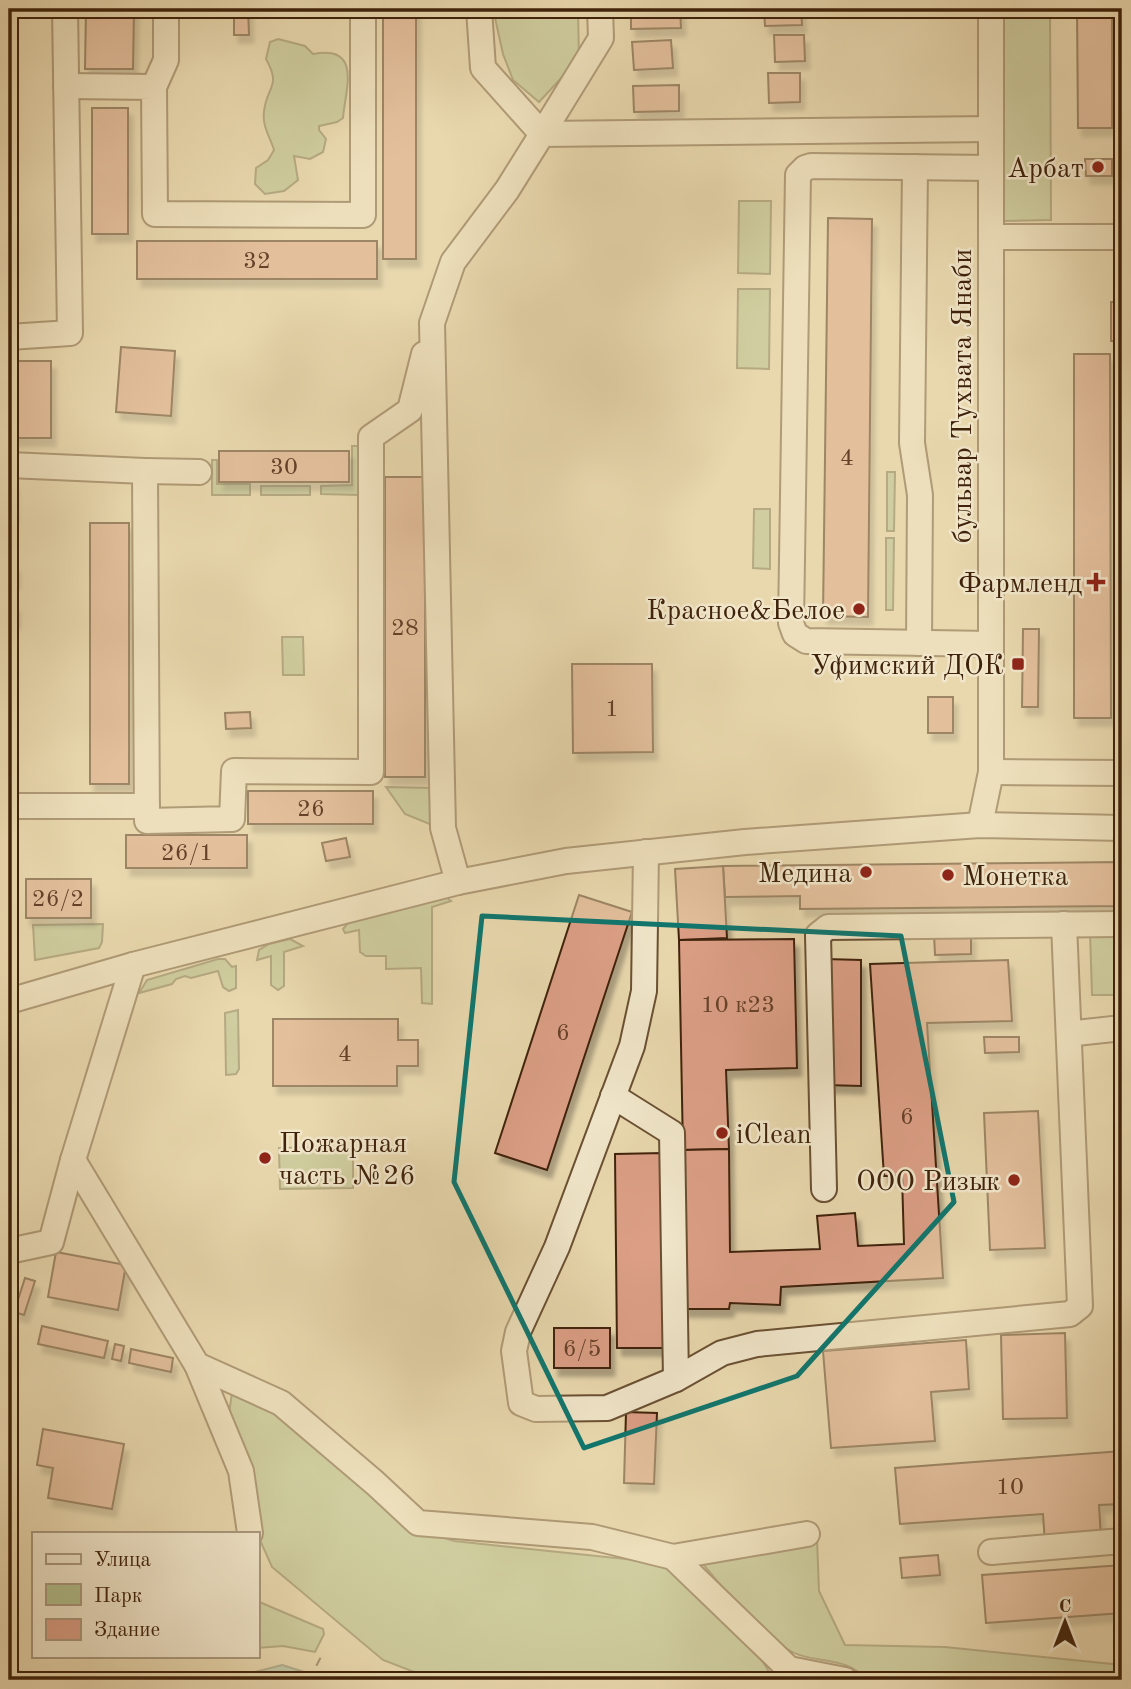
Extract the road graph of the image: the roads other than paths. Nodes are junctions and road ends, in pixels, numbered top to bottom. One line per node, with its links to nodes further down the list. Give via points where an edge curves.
1 (65, 9): 7 (street)
2 (166, 9): 8 (street, via 166,60)
3 (363, 9): 8 (street, via 363,215 155,214)
4 (479, 9): 10 (street, via 483,68)
5 (600, 9): 10 (street, via 601,38)
6 (991, 9): 9 (street, бульвар Тухвата Янаби)
7 (66, 86): 8 (street); 16 (street, via 70,333)
8 (154, 87)
9 (991, 129): 10 (street); 12 (street, бульвар Тухвата Янаби)
10 (542, 134): 15 (street, via 453,262)
11 (915, 167): 12 (street); 20 (street, via 912,443 920,495); 20 (street, via 811,166 796,180 791,622 794,634 806,641)
12 (991, 168): 13 (street, бульвар Тухвата Янаби)
13 (991, 237): 14 (street); 21 (street, бульвар Тухвата Янаби)
14 (1122, 237)
15 (432, 323): 25 (street, via 410,410 371,437 371,772 234,771 232,819 147,821); 29 (street, via 443,828)
16 (9, 337)
17 (9, 465): 18 (street)
18 (145, 471): 19 (street); 25 (street)
19 (199, 472)
20 (919, 643): 21 (street)
21 (991, 644): 22 (street, бульвар Тухвата Янаби)
22 (991, 772): 23 (street); 26 (street, бульвар Тухвата Янаби)
23 (1122, 773)
24 (9, 806): 25 (street)
25 (147, 806)
26 (979, 825): 27 (street); 28 (street)
27 (1122, 828)
28 (646, 852): 29 (street, via 566,860); 36 (street, via 644,991 632,1046)
29 (458, 881): 32 (street)
30 (1064, 924): 31 (street); 38 (street, via 828,927 818,935); 41 (street, via 1080,1306 1070,1314 757,1343 722,1353)
31 (1122, 924)
32 (133, 965): 33 (street); 37 (street)
33 (9, 1001)
34 (1122, 1028): 35 (street)
35 (1076, 1033)
36 (613, 1096): 41 (street, via 672,1133); 41 (street, via 557,1247 518,1332 514,1351 521,1404 536,1409 607,1408)
37 (73, 1160): 39 (street, via 51,1242); 40 (street)
38 (824, 1189)
39 (9, 1251)
40 (197, 1365): 42 (street, via 241,1471); 46 (street, via 281,1403 418,1523 592,1537)
41 (676, 1379)
42 (250, 1532)
43 (807, 1534): 46 (street)
44 (1122, 1541): 45 (street)
45 (991, 1552)
46 (673, 1557): 47 (street, via 789,1670)
47 (845, 1680)

